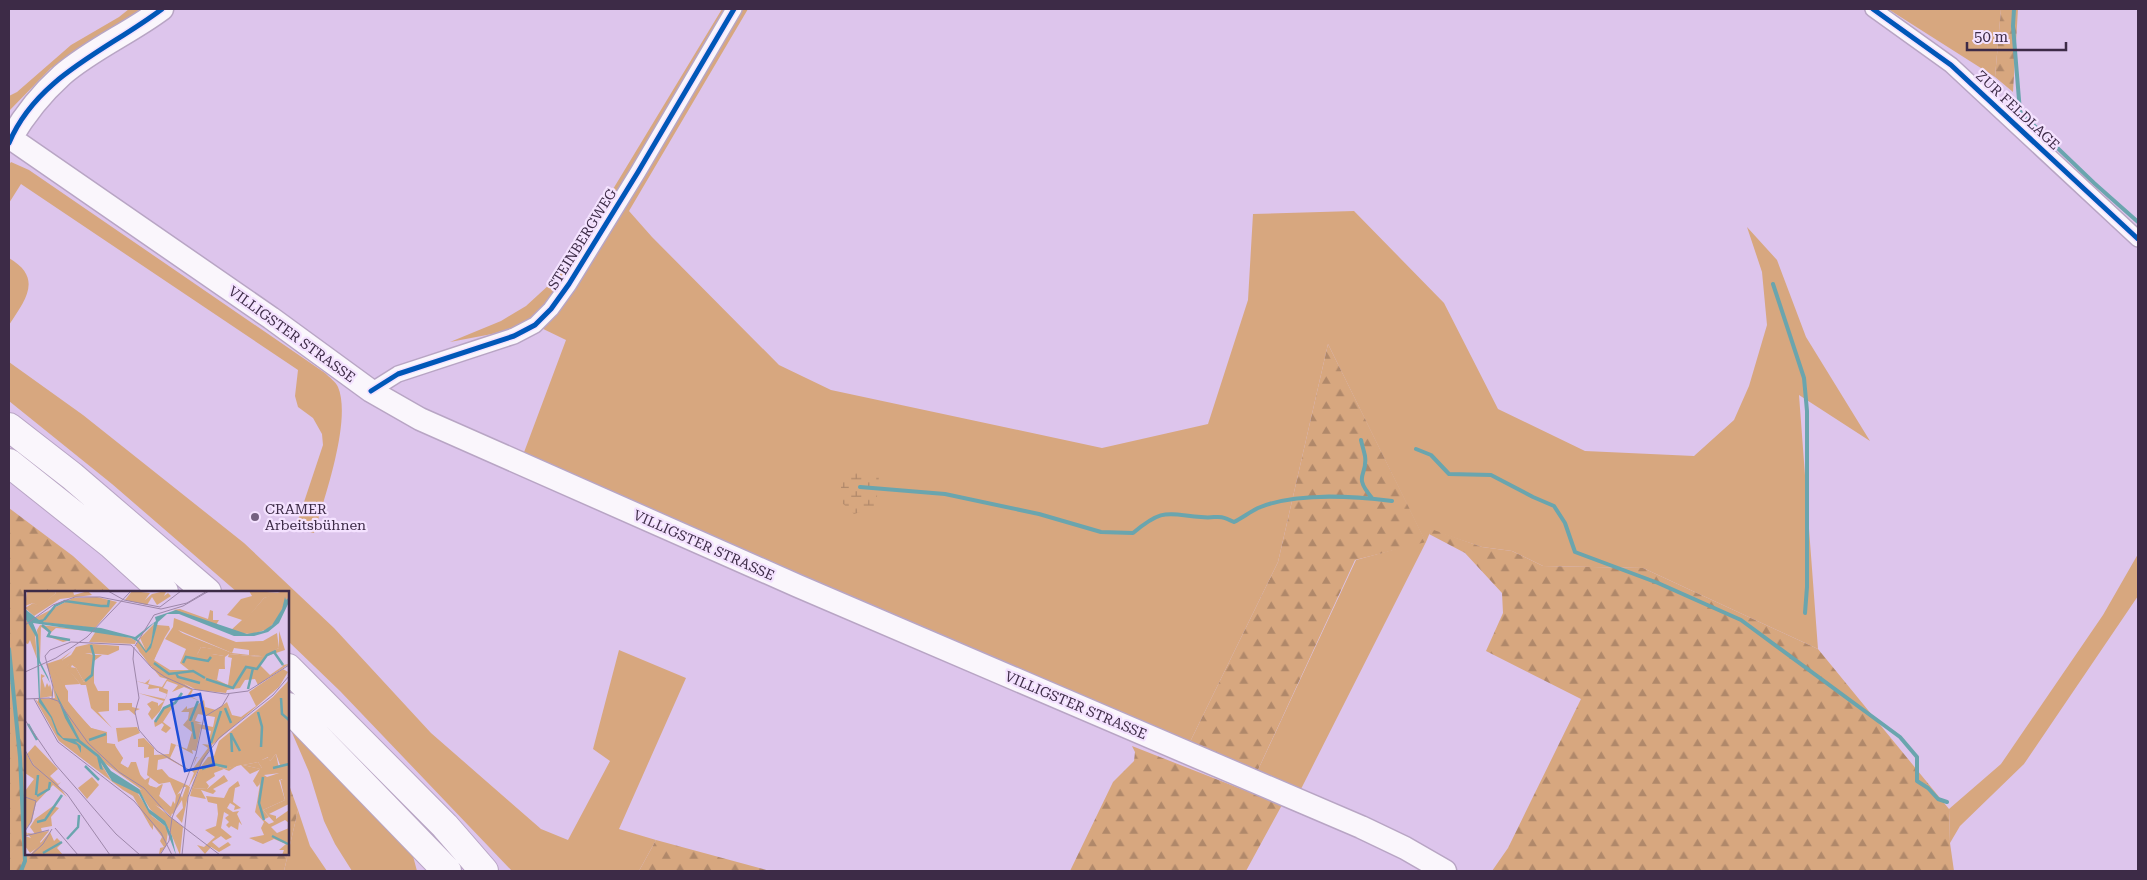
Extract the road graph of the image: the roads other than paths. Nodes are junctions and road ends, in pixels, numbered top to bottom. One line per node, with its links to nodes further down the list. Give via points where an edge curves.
1 (162, 9): 4 (main road, via 63,75 24,116)
2 (734, 9): 6 (street, STEINBERGWEG, via 638,172 551,309 535,325 514,336 398,374)
3 (1873, 9): 5 (street, ZUR FELDLAGE, via 1951,65)
4 (9, 139): 6 (main road, VILLIGSTER STRASSE)
5 (2138, 239)
6 (371, 390): 15 (main road, VILLIGSTER STRASSE, via 420,419 601,500 1361,826)
7 (9, 427): 10 (highway, via 72,476)
8 (9, 463): 9 (highway, via 112,545)
9 (163, 591)
10 (205, 591)
11 (289, 669): 14 (highway, via 438,819)
12 (289, 708): 13 (highway)
13 (447, 871)
14 (484, 871)
15 (1445, 871)

